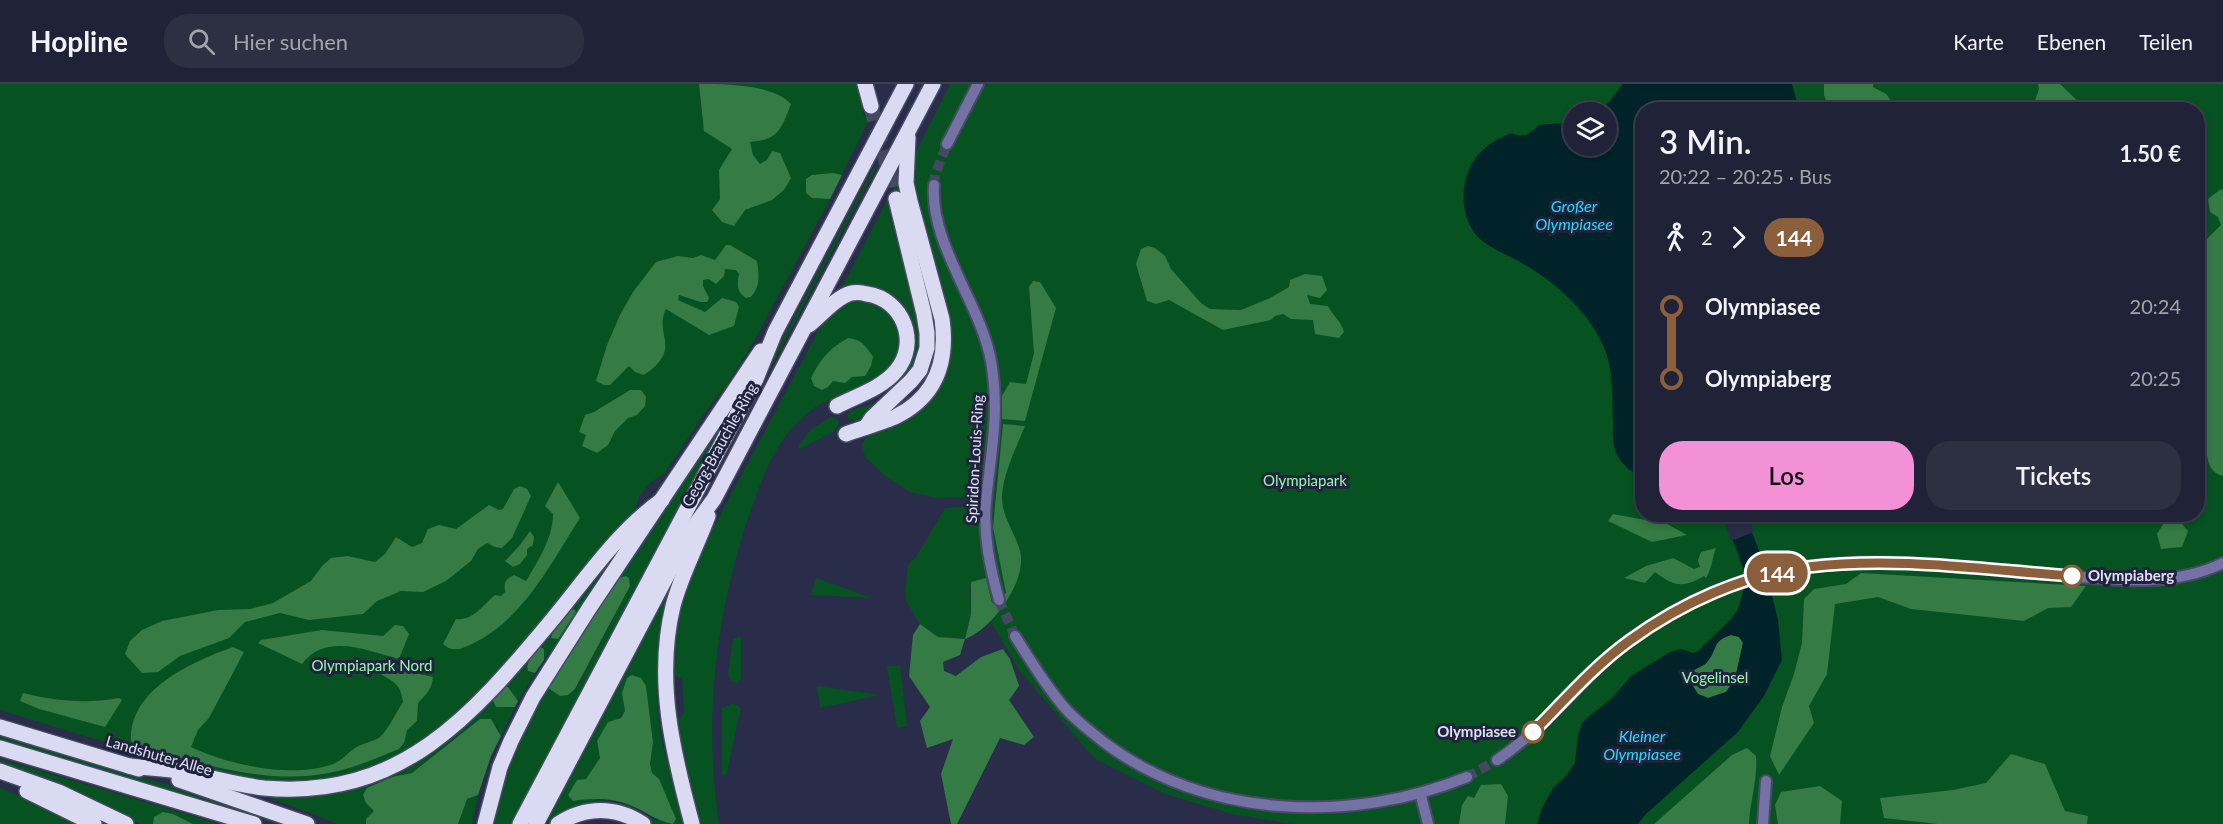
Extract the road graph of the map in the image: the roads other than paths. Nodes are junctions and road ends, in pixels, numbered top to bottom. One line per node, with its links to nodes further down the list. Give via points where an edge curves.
1 (865, 84): 5 (highway)
2 (906, 84): 11 (highway, Georg-Brauchle-Ring)
3 (933, 84): 6 (highway, Georg-Brauchle-Ring)
4 (978, 84): 7 (street)
5 (871, 106)
6 (908, 132): 10 (highway, Georg-Brauchle-Ring); 13 (highway, via 906,183 942,319 944,349 937,375 925,395 894,418)
7 (947, 144)
8 (934, 185): 18 (street, Spiridon-Louis-Ring, via 933,199 942,237 991,359 996,421 986,503 986,544)
9 (896, 199): 12 (highway, via 927,333 920,370)
10 (804, 328): 12 (highway, via 844,296 860,293 887,301 904,321 907,353 883,383 837,406); 15 (highway, Georg-Brauchle-Ring)
11 (776, 332): 16 (highway); 34 (highway, Georg-Brauchle-Ring, via 756,379)
12 (899, 392): 13 (highway)
13 (866, 427): 14 (highway)
14 (846, 434)
15 (714, 499): 35 (highway, Georg-Brauchle-Ring, via 690,532); 38 (highway, via 674,604 666,659 669,724)
16 (662, 500): 23 (highway, via 641,514 468,713 429,746 393,767 333,786 291,789); 33 (highway, via 533,697 500,767)
17 (2223, 563): 22 (street, via 2154,579 1891,563 1779,572 1729,587 1681,608 1628,642 1533,732)
18 (999, 600)
19 (1015, 636): 28 (street, via 1065,708 1122,756 1178,786 1257,807 1322,812)
20 (0, 727): 23 (highway, Landshuter Allee)
21 (0, 748): 31 (highway)
22 (1497, 760)
23 (129, 766): 32 (highway, Landshuter Allee)
24 (0, 771): 30 (highway, via 59,792)
25 (1467, 777): 28 (street)
26 (0, 778): 29 (highway)
27 (1766, 781): 40 (street)
28 (1421, 796): 39 (street)
29 (94, 824)
30 (126, 824)
31 (254, 824)
32 (307, 824)
33 (485, 824)
34 (520, 824)
35 (536, 824)
36 (558, 824): 37 (highway, via 568,817 601,810 617,811)
37 (643, 824)
38 (692, 824)
39 (1428, 824)
40 (1763, 824)

